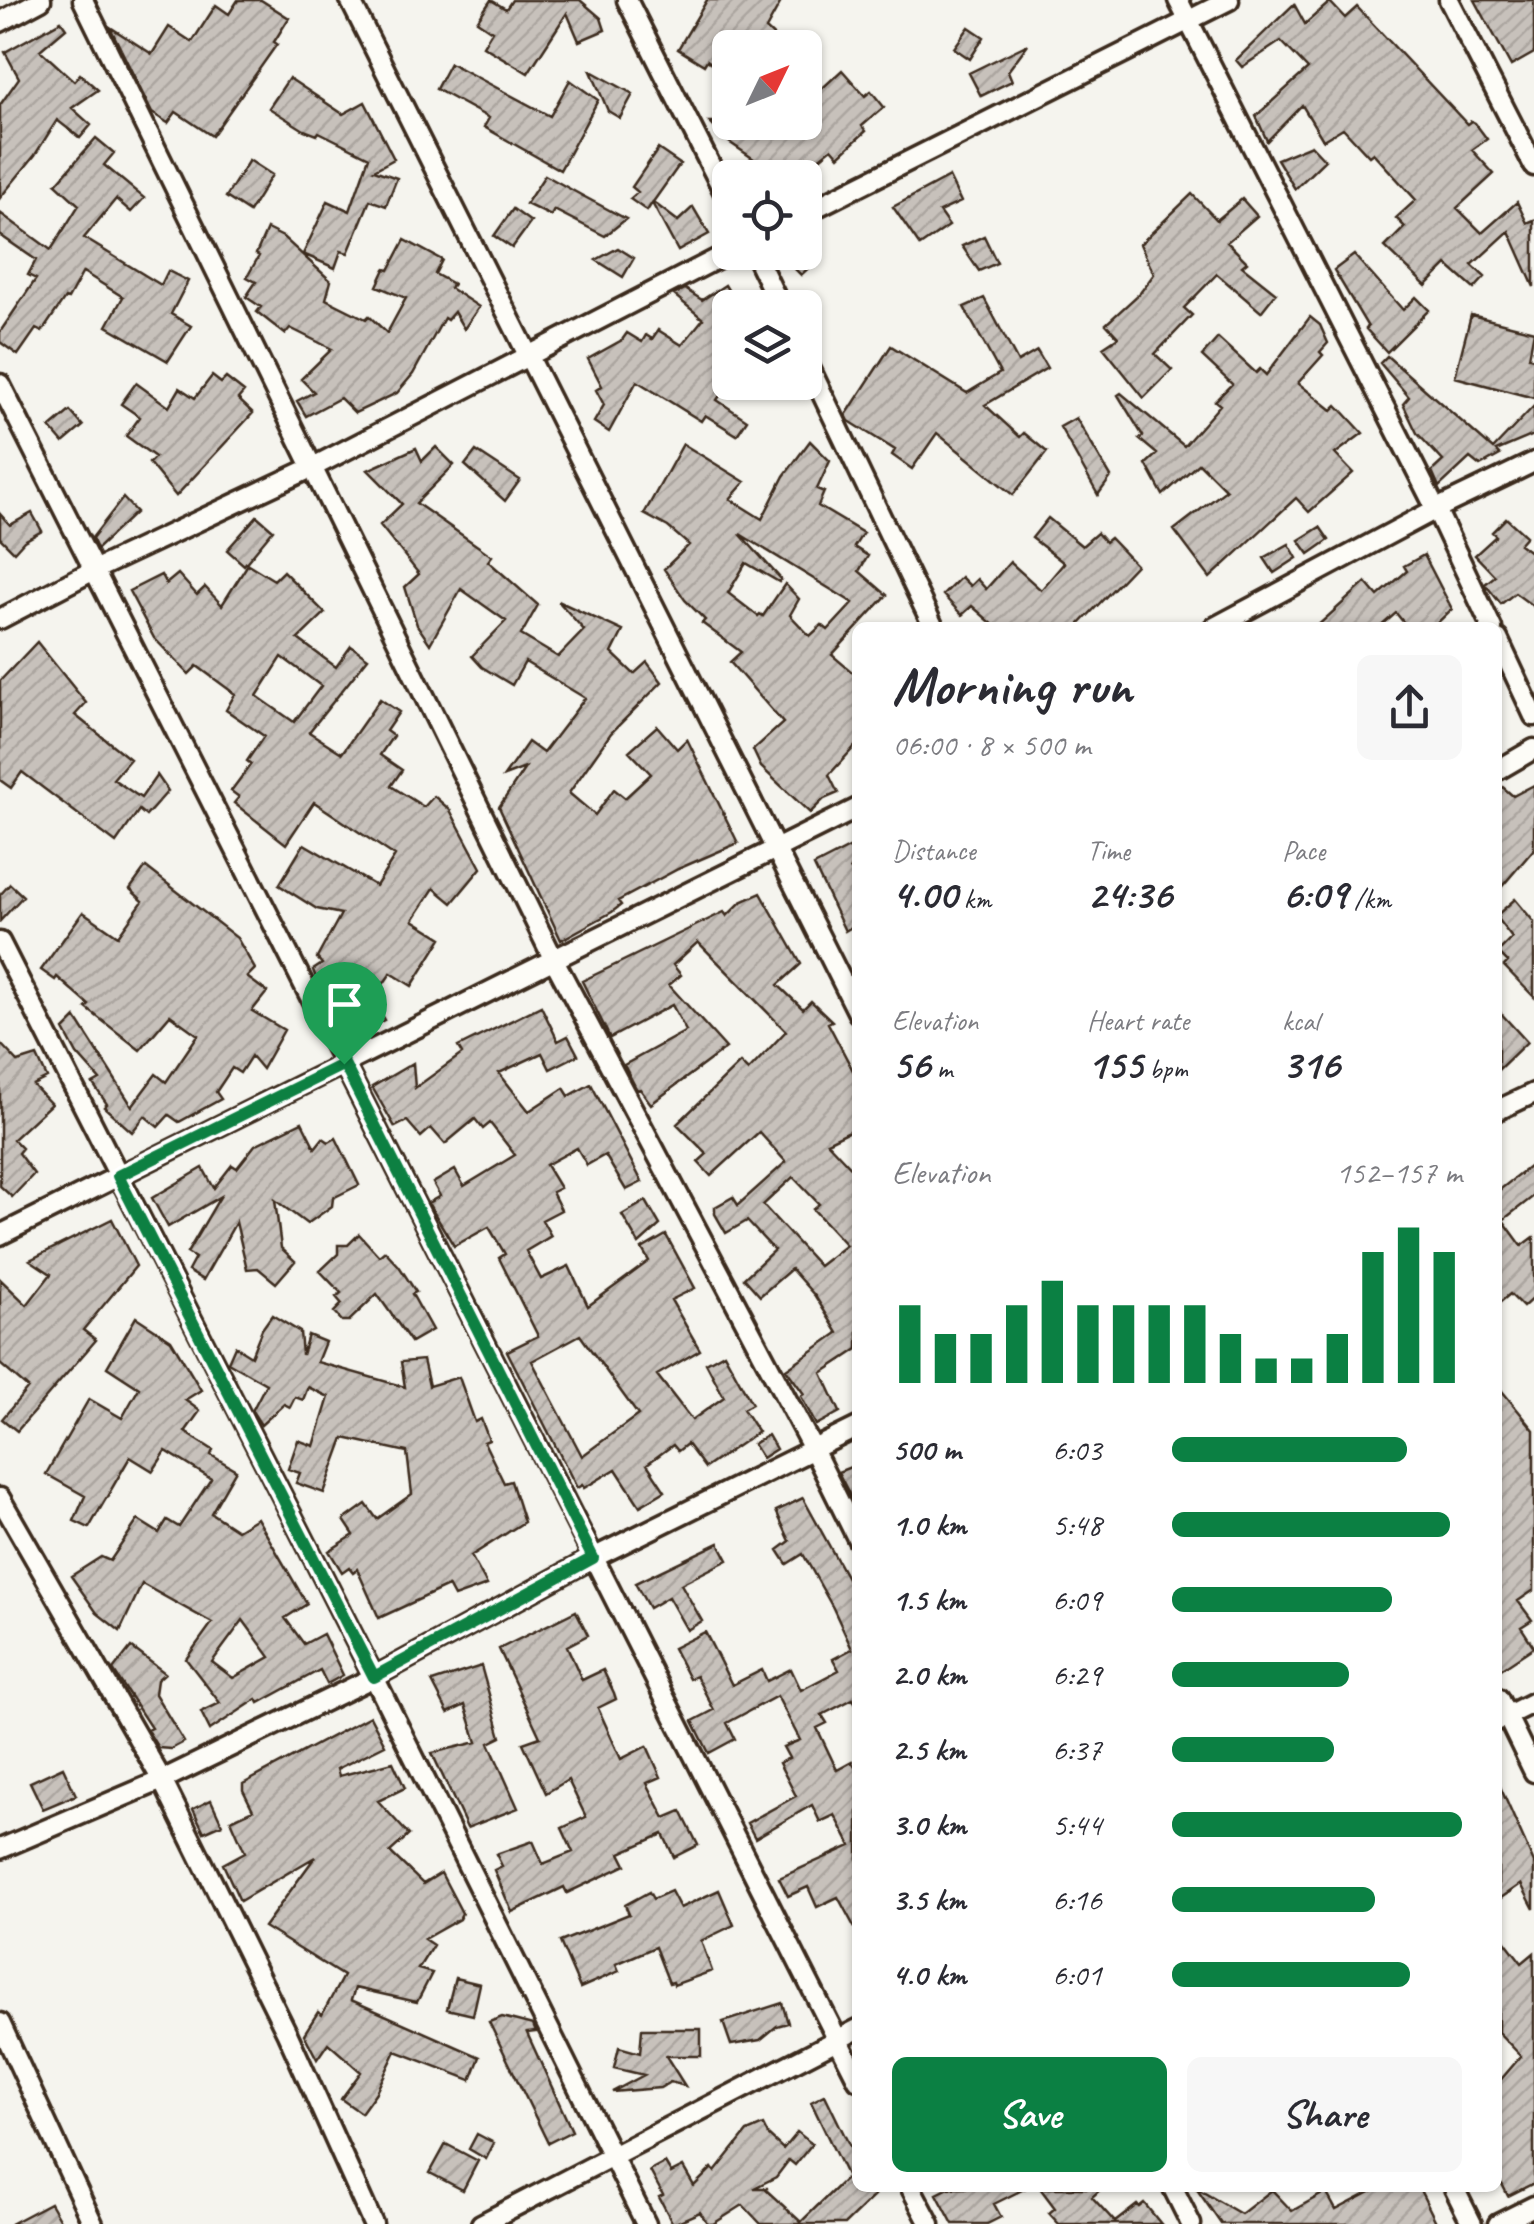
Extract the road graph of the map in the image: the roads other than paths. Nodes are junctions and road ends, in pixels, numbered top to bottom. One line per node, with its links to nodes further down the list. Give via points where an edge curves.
1 (41, 0): 9 (street)
2 (83, 0): 18 (street)
3 (350, 0): 14 (street)
4 (627, 0): 11 (street)
5 (1178, 0): 8 (street)
6 (1229, 0): 8 (street)
7 (1449, 0): 10 (street)
8 (1189, 21): 12 (street); 19 (street)
9 (0, 22)
10 (1534, 166)
11 (712, 168)
12 (822, 205)
13 (712, 261): 14 (street)
14 (530, 357): 18 (street); 30 (street)
15 (0, 384): 20 (street)
16 (822, 394): 22 (street)
17 (1534, 462): 19 (street)
18 (313, 468): 20 (street); 32 (street)
19 (1436, 510): 23 (street); 24 (street)
20 (94, 570): 21 (street); 34 (street)
21 (0, 619)
22 (931, 622)
23 (1224, 622)
24 (1489, 622)
25 (1502, 648): 26 (street)
26 (1534, 716)
27 (1534, 749): 28 (street)
28 (1502, 768)
29 (852, 811): 30 (street)
30 (774, 850): 32 (street); 33 (street)
31 (0, 942): 37 (street)
32 (554, 958): 34 (street); 40 (street)
33 (852, 1001)
34 (344, 1064): 37 (street); 43 (street)
35 (1534, 1093): 36 (street)
36 (1502, 1108)
37 (118, 1176): 38 (street); 44 (street)
38 (0, 1235)
39 (852, 1430): 40 (street)
40 (814, 1449): 42 (street); 43 (street)
41 (0, 1498): 48 (street)
42 (852, 1528)
43 (593, 1558): 44 (street); 52 (street)
44 (374, 1677): 48 (street); 54 (street)
45 (1534, 1702): 46 (street)
46 (1502, 1718): 47 (street)
47 (1534, 1772)
48 (162, 1780): 49 (street); 60 (street)
49 (0, 1849)
50 (0, 2023): 59 (street)
51 (852, 2031): 52 (street)
52 (837, 2038): 53 (street); 54 (street)
53 (852, 2068)
54 (612, 2156): 61 (street); 62 (street)
55 (914, 2192): 63 (street)
56 (1175, 2192): 64 (street)
57 (1456, 2192): 65 (street)
58 (1534, 2206): 66 (street)
59 (93, 2224)
60 (373, 2224)
61 (481, 2224)
62 (646, 2224)
63 (930, 2224)
64 (1191, 2224)
65 (1472, 2224)
66 (1498, 2224)

